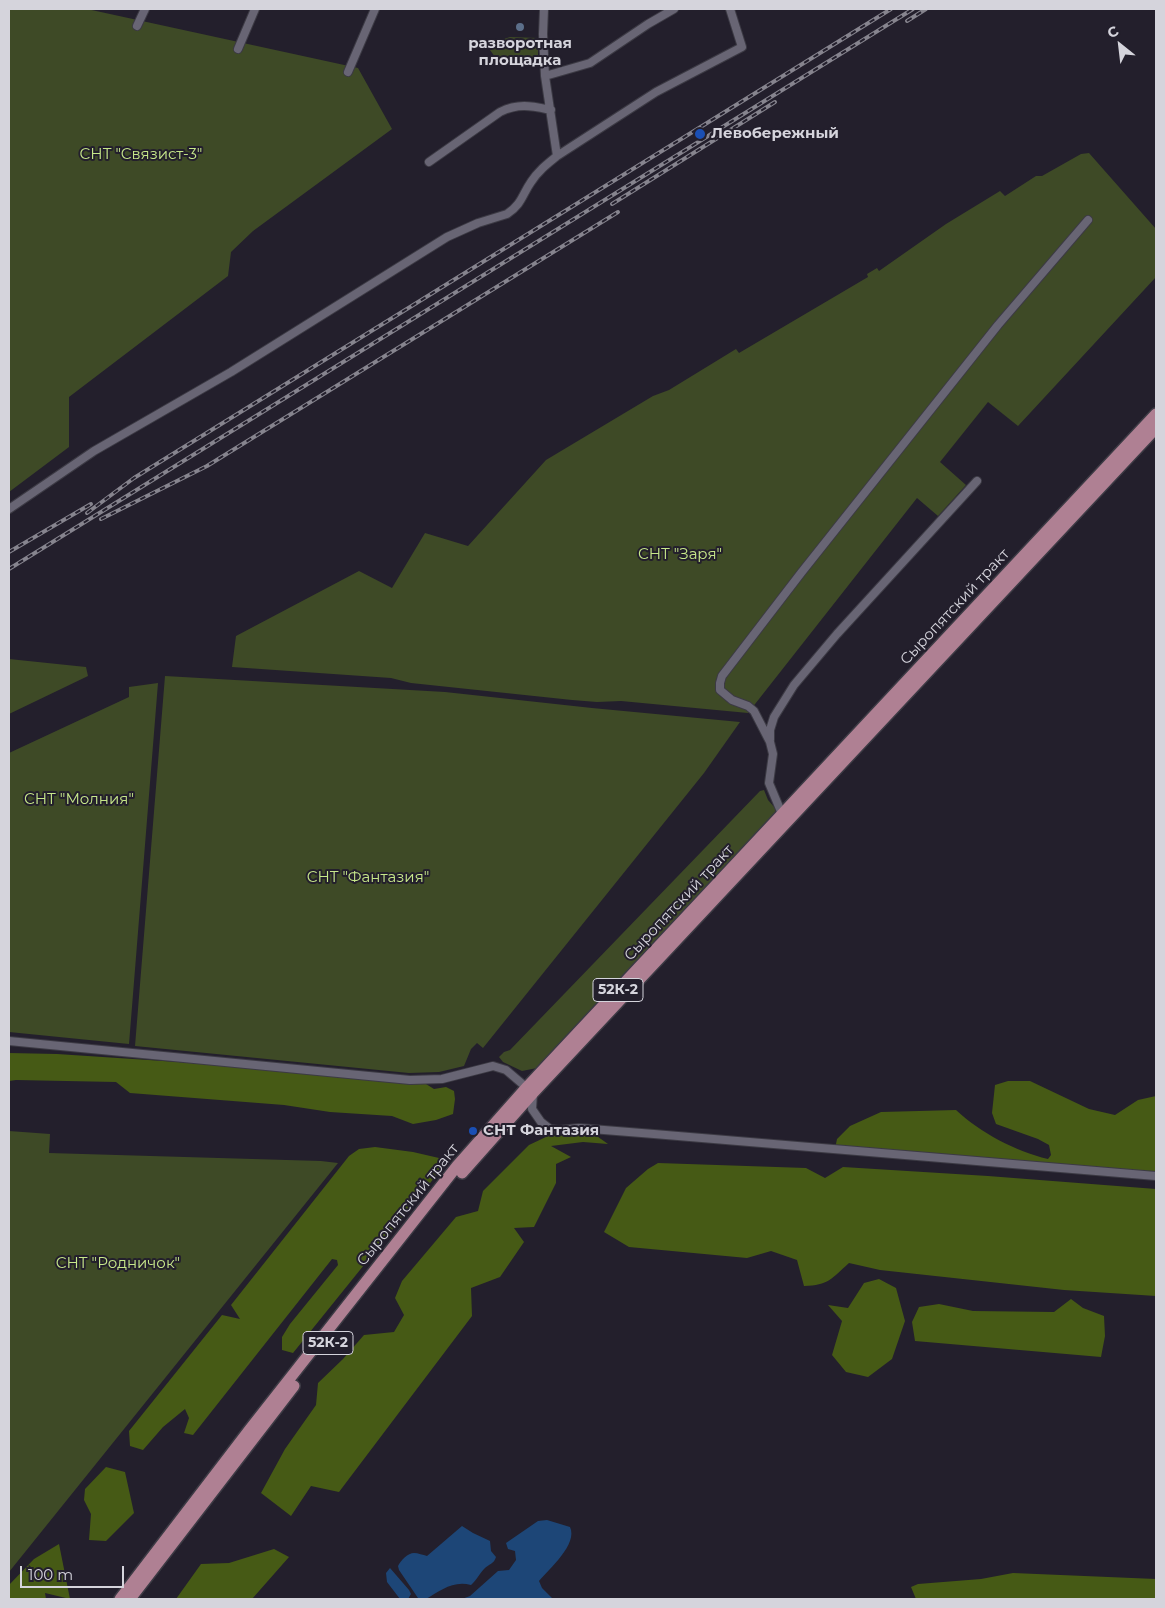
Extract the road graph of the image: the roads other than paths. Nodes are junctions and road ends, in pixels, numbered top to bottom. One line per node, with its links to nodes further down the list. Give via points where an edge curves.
1 (145, 9): 7 (street)
2 (255, 9): 8 (street)
3 (375, 9): 9 (street)
4 (544, 9): 10 (street)
5 (674, 9): 10 (street, via 590,63)
6 (730, 9): 12 (street, via 742,47 656,92)
7 (137, 26)
8 (238, 50)
9 (348, 72)
10 (545, 76): 11 (street)
11 (551, 110): 12 (street); 13 (street, via 522,105 509,108)
12 (557, 156): 18 (street, via 540,170 520,203 507,214 447,237 232,372 94,451)
13 (429, 162)
14 (1088, 220): 19 (street, via 992,333 722,676 720,690 754,711)
15 (1156, 414): 20 (main road, Сыропятский тракт / 52К-2)
16 (1156, 428): 22 (main road, Сыропятский тракт / 52К-2)
17 (977, 481): 19 (street, via 794,685 774,717)
18 (9, 509)
19 (770, 742): 20 (street, via 773,754 769,783)
20 (782, 814): 22 (main road, Сыропятский тракт / 52К-2)
21 (9, 1041): 22 (street, via 410,1080 442,1079 494,1066 506,1070)
22 (530, 1090): 23 (street, via 532,1109 550,1129 664,1134); 24 (main road, Сыропятский тракт / 52К-2, via 457,1166); 25 (main road, Сыропятский тракт / 52К-2, via 457,1178)
23 (1156, 1176)
24 (120, 1599)
25 (130, 1599)

